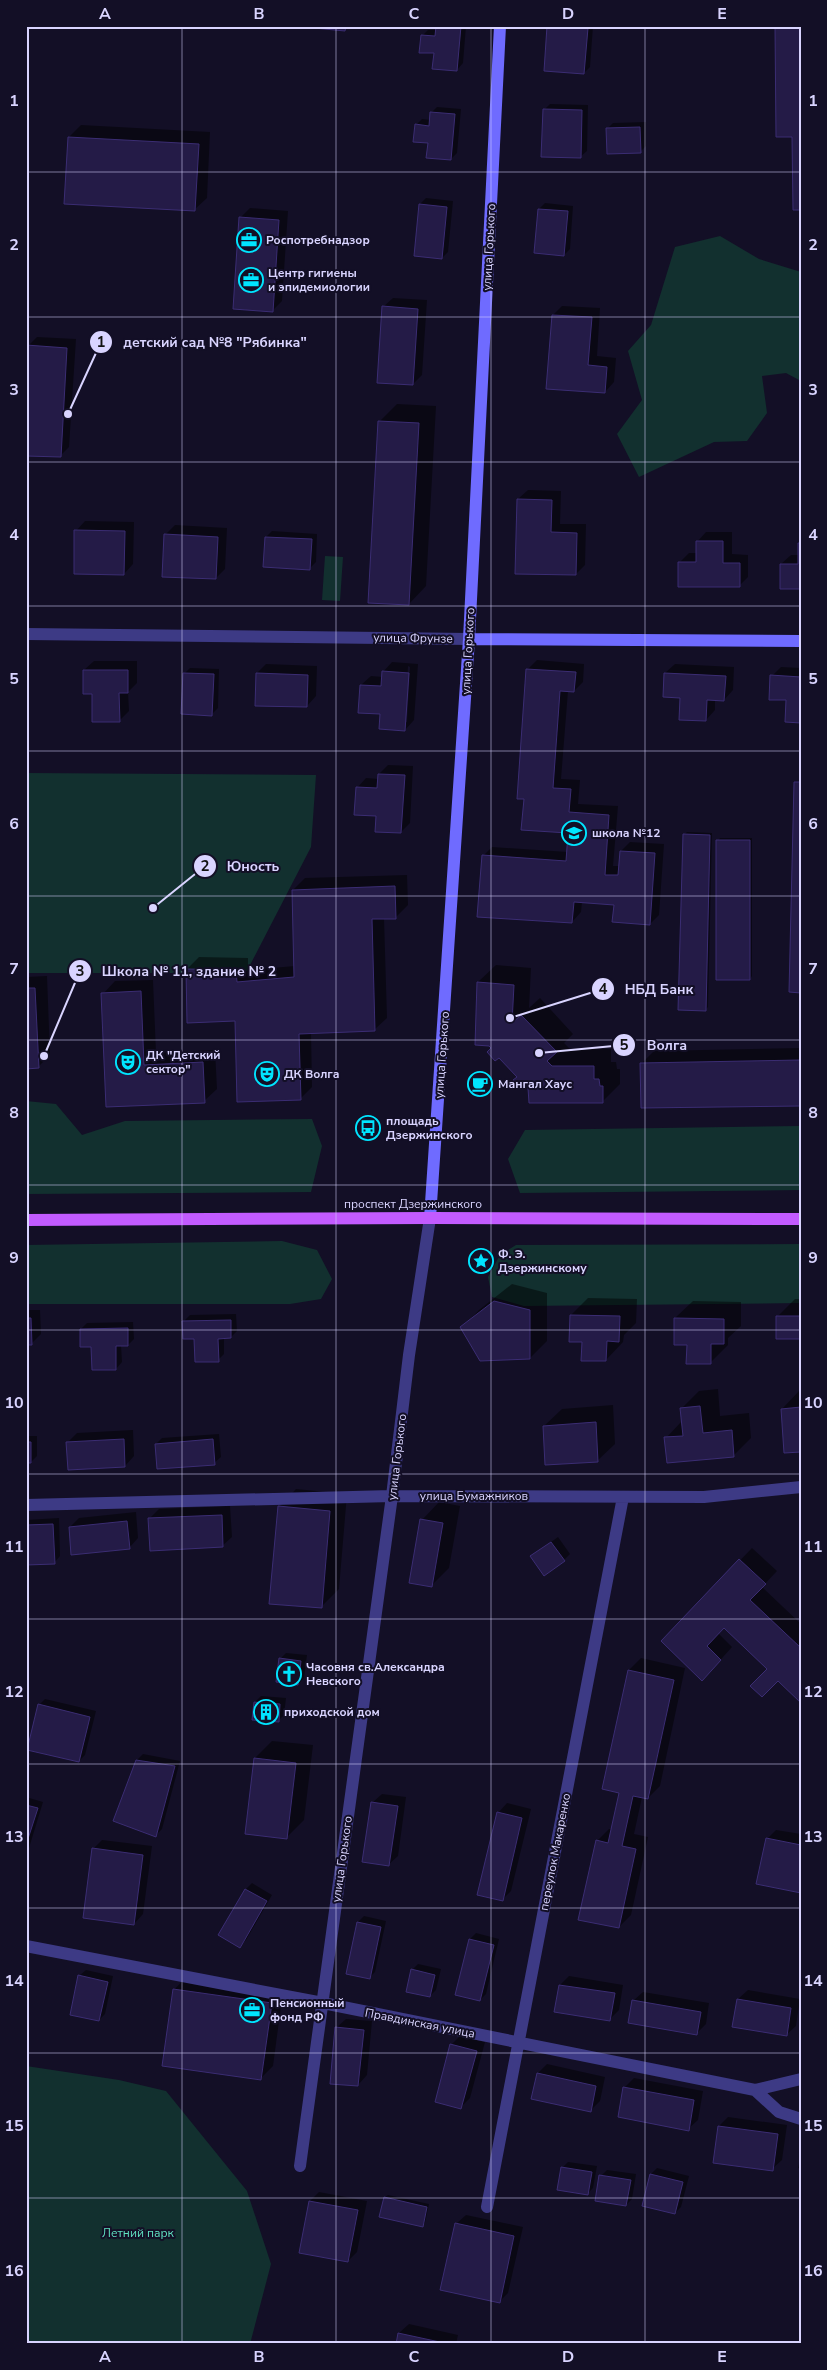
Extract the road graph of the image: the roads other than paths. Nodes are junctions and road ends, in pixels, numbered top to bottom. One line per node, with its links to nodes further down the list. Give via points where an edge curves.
1 (500, 26): 3 (street, улица Горького)
2 (26, 634): 3 (street, улица Фрунзе)
3 (469, 639): 4 (street, улица Фрунзе); 5 (street, улица Горького)
4 (801, 641)
5 (430, 1218): 6 (main road, проспект Дзержинского); 7 (main road, проспект Дзержинского); 9 (street, улица Горького)
6 (801, 1219)
7 (26, 1220)
8 (801, 1487): 10 (street, улица Бумажников, via 704,1497)
9 (392, 1496): 10 (street, улица Бумажников); 11 (street, улица Бумажников); 13 (street, улица Горького)
10 (623, 1497): 14 (street, переулок Макаренко)
11 (26, 1505)
12 (26, 1946): 13 (street, Правдинская улица)
13 (323, 2003): 14 (street, Правдинская улица); 18 (street, улица Горького)
14 (518, 2042): 16 (street, Правдинская улица); 19 (street, переулок Макаренко)
15 (801, 2079): 16 (street, Правдинская улица)
16 (755, 2090): 17 (street, via 778,2112)
17 (801, 2119)
18 (300, 2166)
19 (487, 2207)

